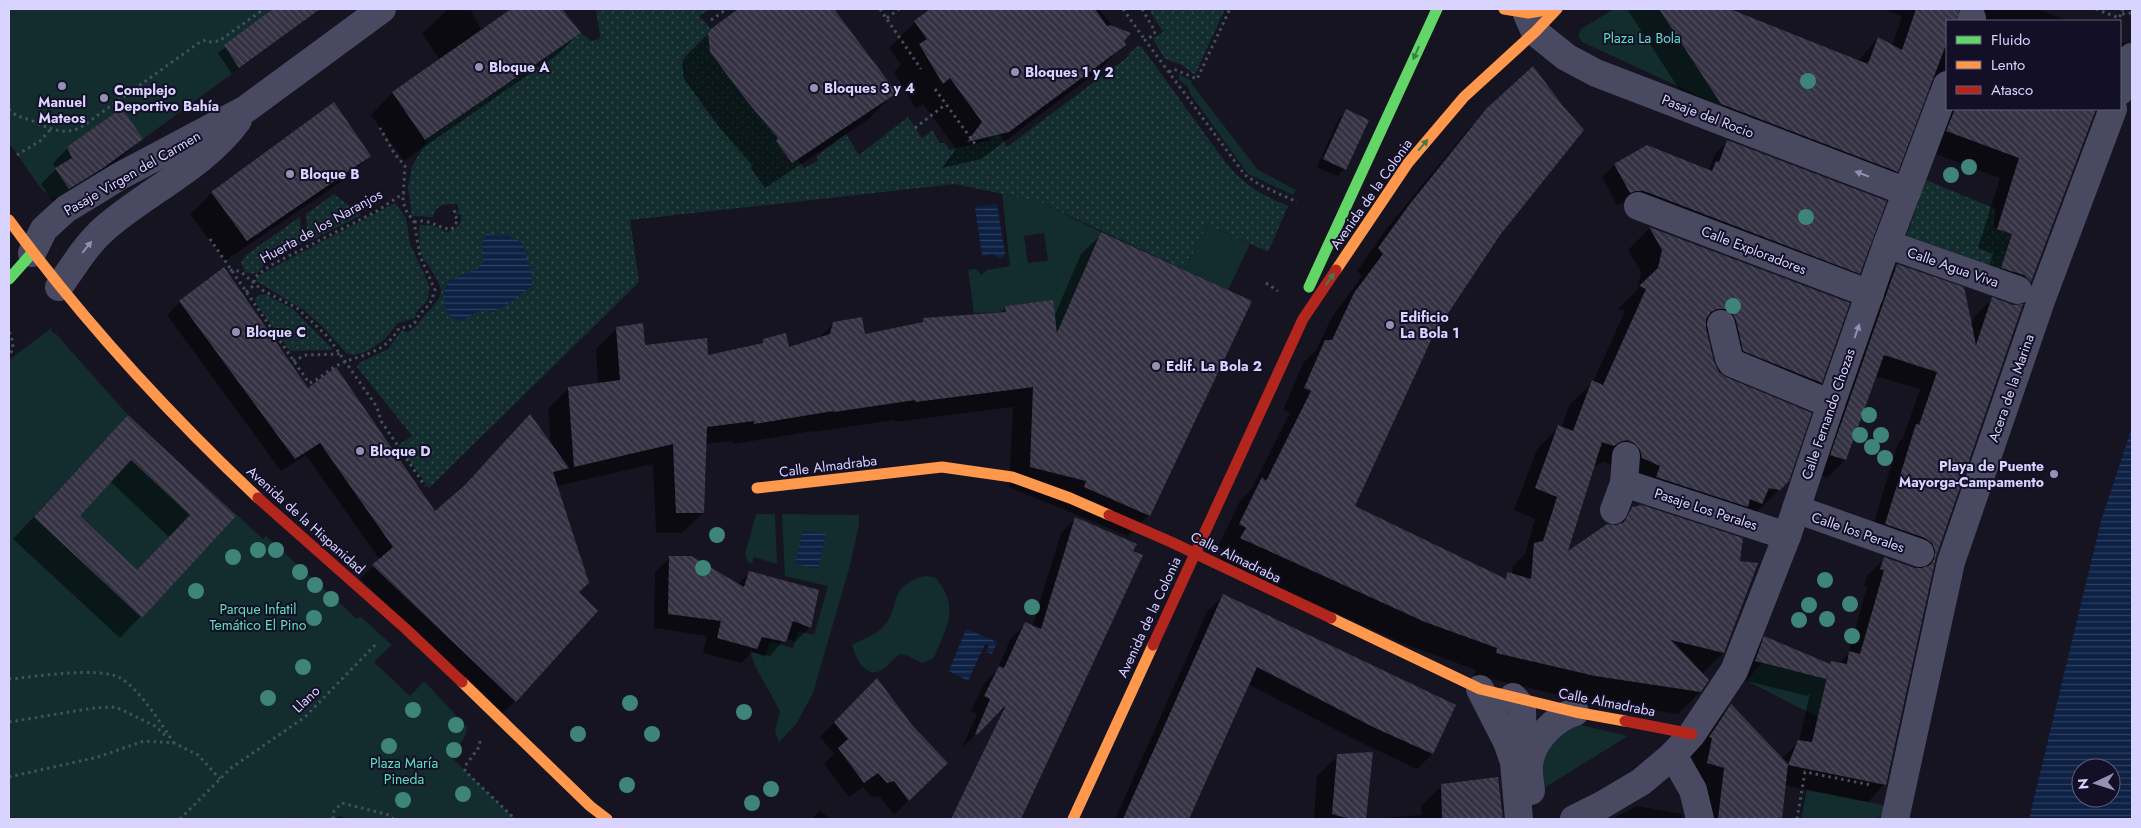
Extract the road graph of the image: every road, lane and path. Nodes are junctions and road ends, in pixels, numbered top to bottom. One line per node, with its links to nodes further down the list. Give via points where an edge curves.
1 (264, 9): 32 (path, via 219,41 200,42 80,128 62,132)
2 (382, 9): 27 (street, Pasaje Virgen del Carmen)
3 (727, 9): 17 (path)
4 (880, 9): 16 (path)
5 (899, 9): 16 (path)
6 (1123, 9): 18 (path)
7 (1142, 9): 18 (path, via 1155,31)
8 (1230, 9): 21 (path, via 1197,79 1179,70)
9 (1437, 9): 52 (street, Avenida de la Colonia, one-way to 52, via 1307,292)
10 (1557, 9): 15 (street, Avenida de la Colonia)
11 (2096, 9): 13 (path, via 2119,18)
12 (2123, 9): 13 (path)
13 (2122, 14): 14 (path)
14 (2132, 14)
15 (1530, 16): 35 (street, Pasaje del Rocio, one-way to 15, via 1596,73 1566,58); 52 (street, Avenida de la Colonia, one-way to 15, via 1408,162)
16 (886, 18): 20 (path)
17 (711, 20)
18 (1145, 40): 21 (path)
19 (2132, 58): 23 (street)
20 (921, 69)
21 (1169, 72): 37 (path, via 1245,175)
22 (1946, 88): 35 (street, Calle Fernando Chozas)
23 (2121, 88)
24 (935, 89): 25 (path)
25 (946, 104): 31 (path); 33 (path)
26 (9, 109): 29 (path)
27 (246, 109): 44 (street, Pasaje Virgen del Carmen, via 120,176 66,209 44,229); 48 (street, Pasaje Virgen del Carmen, one-way to 27, via 83,252 104,230 219,144)
28 (2113, 110): 94 (street, Acera de la Marina, via 2042,298 1951,562)
29 (10, 115): 32 (path)
30 (380, 128): 36 (path, Huerta de los Naranjos, via 405,166)
31 (915, 128)
32 (50, 129): 34 (path, via 40,141)
33 (975, 144)
34 (17, 155)
35 (1907, 192): 43 (street, Calle Fernando Chozas)
36 (404, 193): 41 (path, Huerta de los Naranjos, via 405,209); 47 (path, Huerta de los Naranjos, via 377,211 271,265 254,276)
37 (1298, 202)
38 (1638, 206): 51 (street, Calle Exploradores)
39 (455, 208): 41 (path, via 458,220 452,229 425,220)
40 (9, 220): 44 (street, Avenida de la Hispanidad)
41 (414, 222): 58 (path, Huerta de los Naranjos, via 420,256 435,287 433,299 414,324 398,328 388,344)
42 (210, 239): 45 (path, Huerta de los Naranjos)
43 (1887, 244): 49 (street, Calle Agua Viva); 51 (street, Calle Fernando Chozas)
44 (32, 253): 46 (street); 48 (street, Avenida de la Hispanidad)
45 (230, 270): 47 (path, Huerta de los Naranjos, via 240,271); 50 (path, Huerta de los Naranjos)
46 (9, 279)
47 (253, 283): 50 (path, Huerta de los Naranjos); 55 (path, Huerta de los Naranjos, via 297,308 328,337)
48 (59, 287): 69 (street, Avenida de la Hispanidad, via 129,370 214,457)
49 (2018, 290)
50 (246, 292): 57 (path, Huerta de los Naranjos)
51 (1870, 294): 59 (street, Calle Fernando Chozas, one-way to 51)
52 (1304, 319): 68 (street, Avenida de la Colonia)
53 (1721, 324): 59 (street, via 1732,363)
54 (9, 332): 56 (path, via 13,345)
55 (340, 354): 57 (path, via 306,355); 58 (path, Huerta de los Naranjos)
56 (9, 355)
57 (293, 361): 58 (path, Huerta de los Naranjos, via 309,383)
58 (346, 363): 62 (path, Huerta de los Naranjos)
59 (1831, 404): 64 (street, Calle Fernando Chozas)
60 (1626, 456): 61 (street)
61 (1624, 483): 65 (street); 66 (street, Pasaje Los Perales)
62 (425, 486)
63 (757, 488): 68 (street, Calle Almadraba, via 942,467 1012,477 1070,498)
64 (1796, 509): 66 (street, Calle Fernando Chozas); 67 (street, Calle los Perales)
65 (1614, 510)
66 (1787, 536): 76 (street, Calle Fernando Chozas, via 1734,671)
67 (1920, 553)
68 (1195, 554): 71 (street, Calle Almadraba); 88 (street, Avenida de la Colonia)
69 (397, 622): 81 (path, Llano, via 305,717); 87 (street, Avenida de la Hispanidad)
70 (9, 678): 77 (path, via 98,672 120,678 150,708)
71 (1480, 690): 72 (street, Calle Almadraba); 89 (street, via 1514,762)
72 (1512, 697): 73 (street, Calle Almadraba); 79 (street, via 1522,707 1523,758)
73 (1575, 712): 76 (street, Calle Almadraba); 79 (street, via 1560,718 1548,730 1535,747)
74 (9, 722): 77 (path, via 116,707 156,726)
75 (478, 734): 86 (path, via 480,747 465,766 465,771)
76 (1692, 734): 78 (street, Calle Fernando Chozas)
77 (174, 744): 80 (path, via 144,741 98,757); 81 (path, via 198,755)
78 (1672, 755): 91 (street, Calle Fernando Chozas, via 1641,782); 92 (street, via 1693,790)
79 (1528, 772): 90 (street)
80 (9, 777)
81 (220, 779): 83 (path, Llano)
82 (1879, 786): 93 (path, via 1805,772)
83 (180, 819)
84 (333, 819): 85 (path, via 334,812 342,803 389,815)
85 (393, 819)
86 (515, 819)
87 (607, 819)
88 (1073, 819)
89 (1519, 819)
90 (1532, 819)
91 (1574, 819)
92 (1700, 819)
93 (1797, 819)
94 (1895, 819)

